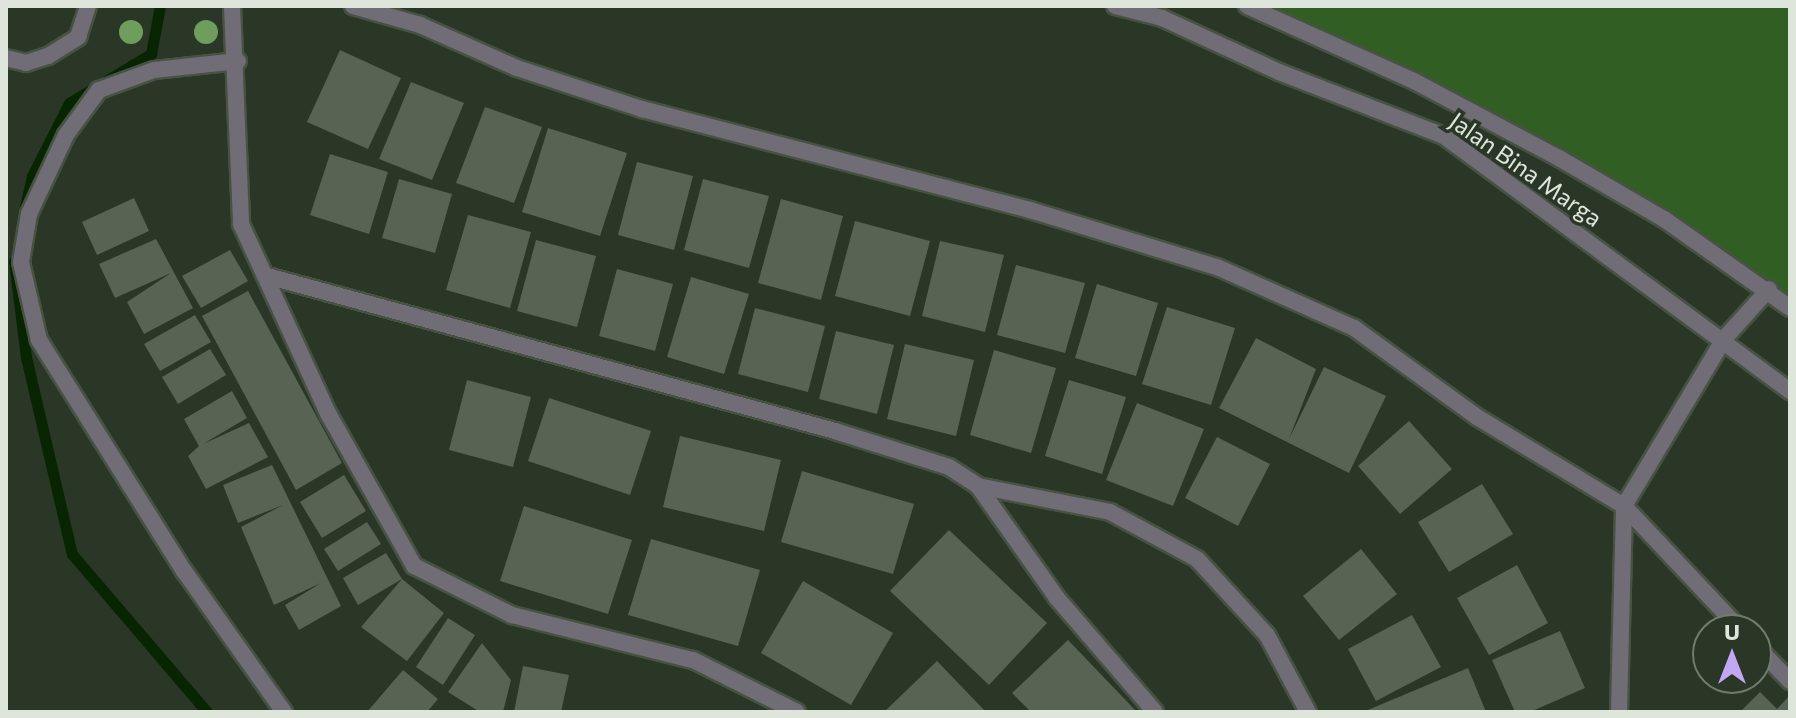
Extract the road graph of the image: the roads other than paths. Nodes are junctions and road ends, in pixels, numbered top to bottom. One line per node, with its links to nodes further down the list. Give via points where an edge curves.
1 (88, 6): 6 (street, via 78,37 26,63)
2 (232, 6): 7 (street)
3 (353, 6): 14 (street, via 420,25 517,68 642,109 1030,210 1217,267 1354,328 1477,417)
4 (1115, 6): 11 (street, Jalan Bina Marga, via 1162,18 1279,72 1444,136)
5 (1247, 6): 9 (street, Jalan Bina Marga, via 1414,81 1559,158)
6 (6, 58)
7 (238, 61): 8 (street, via 236,199 241,224); 18 (street, via 154,70 99,90 66,135 29,214 21,262 39,340 184,571)
8 (267, 276): 13 (street, via 835,431 949,467); 19 (street, via 329,415 414,566 512,615 693,660)
9 (1769, 289): 10 (street, Jalan Bina Marga); 11 (street)
10 (1790, 308)
11 (1724, 339): 12 (street, Jalan Bina Marga); 14 (street)
12 (1790, 391)
13 (978, 486): 20 (street, via 1057,598); 21 (street, via 1110,512 1197,559 1267,635)
14 (1624, 506): 15 (street); 22 (street)
15 (1726, 614)
16 (1772, 662): 17 (street)
17 (1790, 681)
18 (284, 712)
19 (797, 712)
20 (1155, 712)
21 (1308, 712)
22 (1619, 712)

